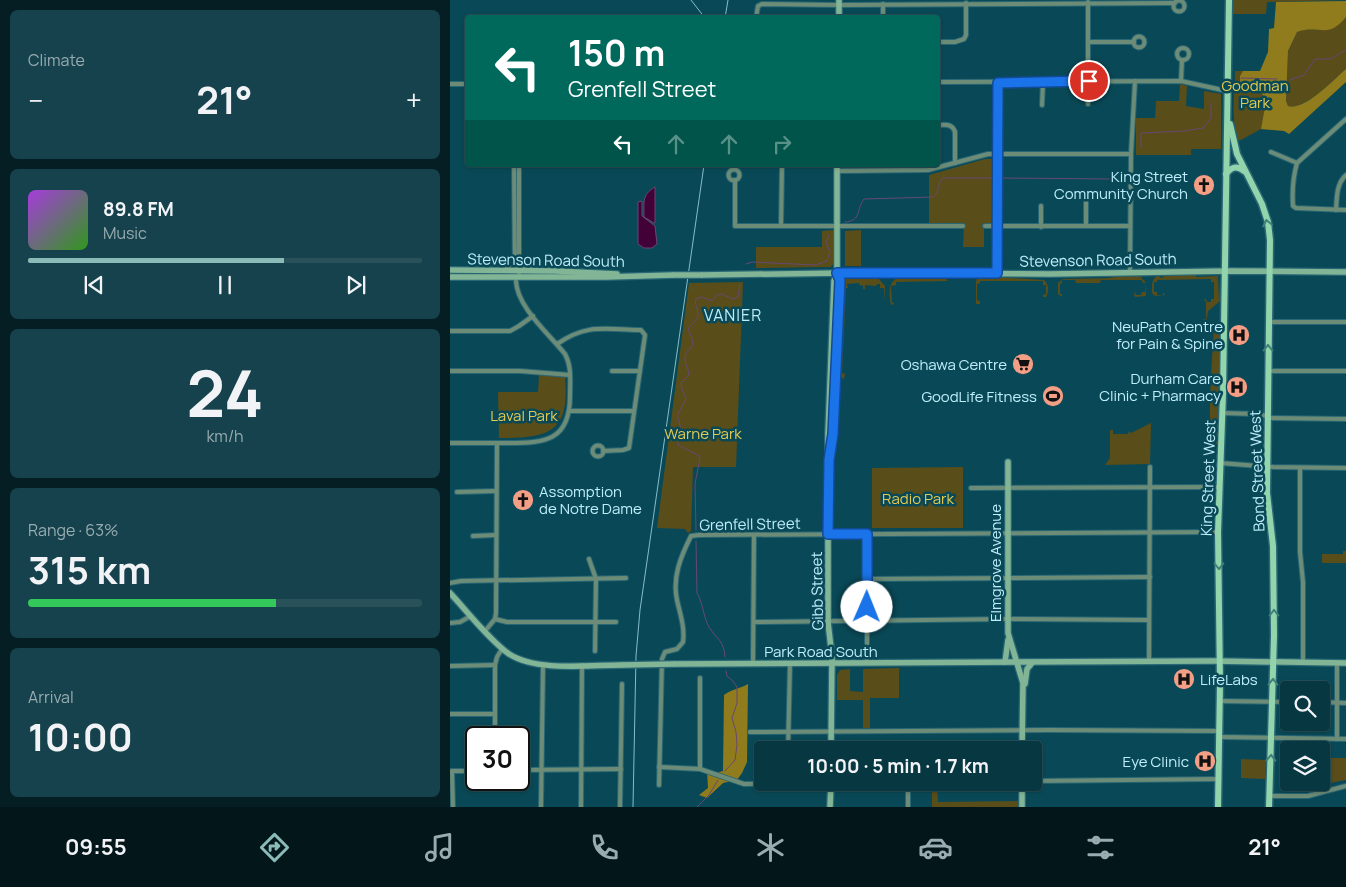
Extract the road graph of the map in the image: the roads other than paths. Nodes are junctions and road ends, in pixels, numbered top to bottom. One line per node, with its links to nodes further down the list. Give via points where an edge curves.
1 (1229, 0): 22 (main road, King Street West)
2 (839, 2): 6 (street); 7 (street, via 762,4 758,6); 8 (main road)
3 (1088, 2): 4 (street); 5 (street); 11 (street)
4 (966, 3): 6 (street); 10 (street, via 964,39)
5 (1175, 3)
6 (883, 4): 9 (street)
7 (756, 15)
8 (839, 15)
9 (883, 15)
10 (940, 42)
11 (1089, 42): 12 (street); 14 (street)
12 (1134, 42)
13 (1182, 60): 18 (street)
14 (1089, 81): 15 (street); 17 (street); 23 (street)
15 (1135, 81): 18 (street); 30 (street)
16 (940, 82): 19 (street)
17 (1043, 82): 19 (street); 24 (street)
18 (1181, 82): 22 (street)
19 (998, 83): 29 (street)
20 (450, 84): 21 (street)
21 (465, 84)
22 (1227, 91): 25 (main road, King Street West)
23 (1088, 104)
24 (1042, 105)
25 (1227, 112): 40 (main road, Bond Street West, via 1237,154); 41 (main road, King Street West)
26 (1346, 119): 32 (street)
27 (940, 125): 31 (street, via 954,127)
28 (1271, 152): 32 (street)
29 (997, 154): 30 (street); 31 (street); 48 (street)
30 (1131, 154): 53 (street)
31 (955, 163): 37 (street)
32 (1296, 163): 46 (street, via 1293,206)
33 (514, 167): 56 (street)
34 (519, 167): 57 (street)
35 (782, 167): 49 (street)
36 (940, 167): 39 (street)
37 (940, 167)
38 (837, 168): 39 (street); 54 (main road, Gibb Street)
39 (881, 170)
40 (1248, 174): 41 (main road, via 1234,167); 62 (main road, Bond Street West, one-way to 40, via 1268,222)
41 (1225, 175): 61 (main road, King Street West)
42 (1346, 175): 46 (street, via 1338,188)
43 (734, 180): 49 (street, via 735,226)
44 (1086, 201): 52 (street)
45 (1041, 206): 55 (street)
46 (1336, 210): 47 (street)
47 (1346, 210)
48 (998, 225): 51 (street); 55 (street); 66 (street)
49 (781, 226): 54 (street)
50 (963, 226): 54 (street)
51 (985, 226)
52 (1086, 226): 53 (street); 55 (street)
53 (1130, 226): 63 (street)
54 (837, 227): 65 (main road, Gibb Street)
55 (1040, 227)
56 (515, 247): 59 (street, via 512,262 506,268); 67 (street)
57 (519, 257): 60 (street, via 524,266); 67 (street)
58 (450, 270): 59 (main road, Stevenson Road South)
59 (496, 270): 67 (main road, Stevenson Road South)
60 (538, 271): 67 (main road, Stevenson Road South); 68 (main road, Stevenson Road South)
61 (1224, 271): 62 (main road, Stevenson Road South); 63 (main road, Stevenson Road South); 83 (main road, King Street West)
62 (1270, 271): 64 (main road, Stevenson Road South); 71 (main road, Bond Street West)
63 (1130, 272): 66 (main road, Stevenson Road South)
64 (1346, 272)
65 (837, 273): 66 (main road, Stevenson Road South); 68 (main road, Stevenson Road South, bridge); 104 (main road, Gibb Street, via 840,280)
66 (997, 273)
67 (517, 275): 68 (main road, Stevenson Road South); 69 (main road, Stevenson Road South); 70 (street, via 521,299)
68 (642, 276)
69 (450, 277)
70 (533, 316): 73 (street, via 510,331); 74 (street)
71 (1269, 322): 72 (street); 78 (main road, Bond Street West, one-way to 71)
72 (1346, 322)
73 (450, 331)
74 (557, 344): 77 (street, via 588,329 641,330 645,338); 80 (street, via 567,358)
75 (450, 371): 80 (street)
76 (612, 371): 77 (street)
77 (640, 371): 82 (street)
78 (1268, 371): 79 (street); 84 (main road, Bond Street West)
79 (1346, 371)
80 (570, 375): 81 (street)
81 (570, 411): 82 (street); 87 (street, via 564,426 549,439 537,443)
82 (634, 411): 88 (street, via 627,450)
83 (1222, 413): 84 (street); 90 (main road, King Street West)
84 (1267, 417): 85 (street); 92 (main road, Bond Street West)
85 (1346, 419)
86 (450, 443): 87 (street)
87 (497, 443): 99 (street)
88 (603, 450)
89 (1008, 462): 98 (main road, Elmgrove Avenue)
90 (1220, 463): 92 (street); 96 (main road, King Street West)
91 (1150, 466): 95 (street)
92 (1268, 467): 93 (street); 137 (main road, Bond Street West, one-way to 92)
93 (1300, 468): 94 (street); 138 (street)
94 (1346, 468)
95 (1150, 486): 96 (street); 98 (street); 103 (street)
96 (1220, 487): 101 (main road, King Street West)
97 (971, 488): 98 (street)
98 (1008, 488): 102 (main road, Elmgrove Avenue)
99 (496, 491): 100 (street); 106 (street)
100 (457, 492)
101 (1218, 532): 103 (street, Grenfell Street); 132 (main road, King Street West, one-way to 132)
102 (1008, 533): 103 (street, Grenfell Street); 105 (street, Grenfell Street); 112 (main road, Elmgrove Avenue)
103 (1150, 533): 110 (street)
104 (828, 534): 105 (street, Grenfell Street); 107 (street, Grenfell Street); 126 (main road, Gibb Street)
105 (867, 534): 114 (street)
106 (496, 535): 108 (street); 115 (street)
107 (754, 535): 125 (street); 172 (street, Grenfell Street, via 691,536 681,557 676,578 683,642 677,649 665,652 662,659)
108 (473, 536)
109 (589, 559): 113 (street)
110 (1150, 577): 112 (street); 121 (street)
111 (626, 578): 113 (street)
112 (1007, 578): 114 (street); 119 (main road, Elmgrove Avenue)
113 (596, 579): 115 (street); 123 (street)
114 (867, 579): 122 (street)
115 (496, 580): 116 (street); 120 (street)
116 (450, 583)
117 (450, 593): 118 (main road, Park Road South)
118 (471, 616): 127 (street); 128 (main road, Park Road South)
119 (1008, 619): 121 (street); 122 (street); 129 (main road, Elmgrove Avenue)
120 (495, 620): 123 (street); 128 (street)
121 (1149, 620): 136 (street)
122 (866, 621): 126 (street); 144 (street)
123 (596, 622): 124 (street); 131 (street)
124 (616, 622)
125 (754, 622): 126 (street); 141 (street)
126 (828, 622): 143 (main road, Gibb Street)
127 (450, 623)
128 (485, 631): 130 (main road, Park Road South)
129 (1008, 633): 133 (main road); 134 (main road, Elmgrove Avenue)
130 (502, 649): 145 (street); 146 (main road, Park Road South, via 523,661)
131 (595, 651)
132 (1219, 661): 136 (main road, Park Road South); 137 (main road, Park Road South); 152 (main road, King Street West)
133 (1005, 662): 134 (main road, Park Road South); 144 (main road, Park Road South)
134 (1017, 662): 135 (main road, Park Road South); 151 (main road, Elmgrove Avenue)
135 (1032, 662): 136 (main road, Park Road South); 151 (main road, via 1027,669)
136 (1149, 662)
137 (1273, 662): 138 (main road, Park Road South); 153 (main road, Bond Street West, one-way to 137)
138 (1303, 662): 139 (main road, Park Road South)
139 (1338, 663): 140 (main road, Park Road South); 156 (street)
140 (1346, 663)
141 (753, 664): 142 (main road, Park Road South); 147 (main road, Park Road South, bridge)
142 (790, 664): 143 (main road, Park Road South); 164 (street)
143 (832, 664): 144 (main road, Park Road South); 162 (main road, Gibb Street)
144 (867, 664)
145 (495, 665): 148 (street); 159 (street)
146 (543, 665): 147 (main road, Park Road South); 176 (street)
147 (582, 665): 177 (street)
148 (450, 666)
149 (700, 678): 174 (street)
150 (622, 684): 173 (street)
151 (1024, 688): 161 (main road)
152 (1220, 701): 153 (street); 165 (main road, King Street West)
153 (1272, 702): 154 (street); 166 (main road, Bond Street West)
154 (1280, 702)
155 (1330, 702): 156 (street)
156 (1337, 702): 157 (street); 167 (street)
157 (1346, 703)
158 (450, 714): 159 (street)
159 (494, 714): 160 (street)
160 (494, 726)
161 (1022, 730): 162 (street); 165 (street); 171 (main road)
162 (831, 731): 164 (street); 170 (main road, Gibb Street)
163 (750, 732): 164 (street)
164 (788, 732): 169 (street)
165 (1219, 734): 166 (street); 180 (main road, King Street West)
166 (1272, 738): 167 (street); 188 (main road, Bond Street West, one-way to 166)
167 (1337, 739): 168 (street)
168 (1346, 739)
169 (788, 741)
170 (831, 741)
171 (1022, 741)
172 (659, 767): 174 (street); 183 (street)
173 (621, 769): 177 (street); 192 (street)
174 (700, 769): 182 (street, via 744,784)
175 (530, 770): 176 (street)
176 (541, 770): 177 (street); 190 (street)
177 (581, 770): 191 (street)
178 (451, 771): 179 (street); 189 (street)
179 (465, 771)
180 (1218, 779): 181 (street); 196 (main road, King Street West)
181 (1042, 781)
182 (754, 784)
183 (659, 786)
184 (1346, 786): 188 (street, via 1308,796)
185 (831, 791): 193 (main road)
186 (908, 791): 194 (street)
187 (1022, 791): 195 (main road)
188 (1269, 796): 197 (main road, Bond Street West)
189 (453, 807)
190 (541, 807)
191 (581, 807)
192 (620, 807)
193 (830, 807)
194 (908, 807)
195 (1022, 807)
196 (1218, 807)
197 (1269, 807)

